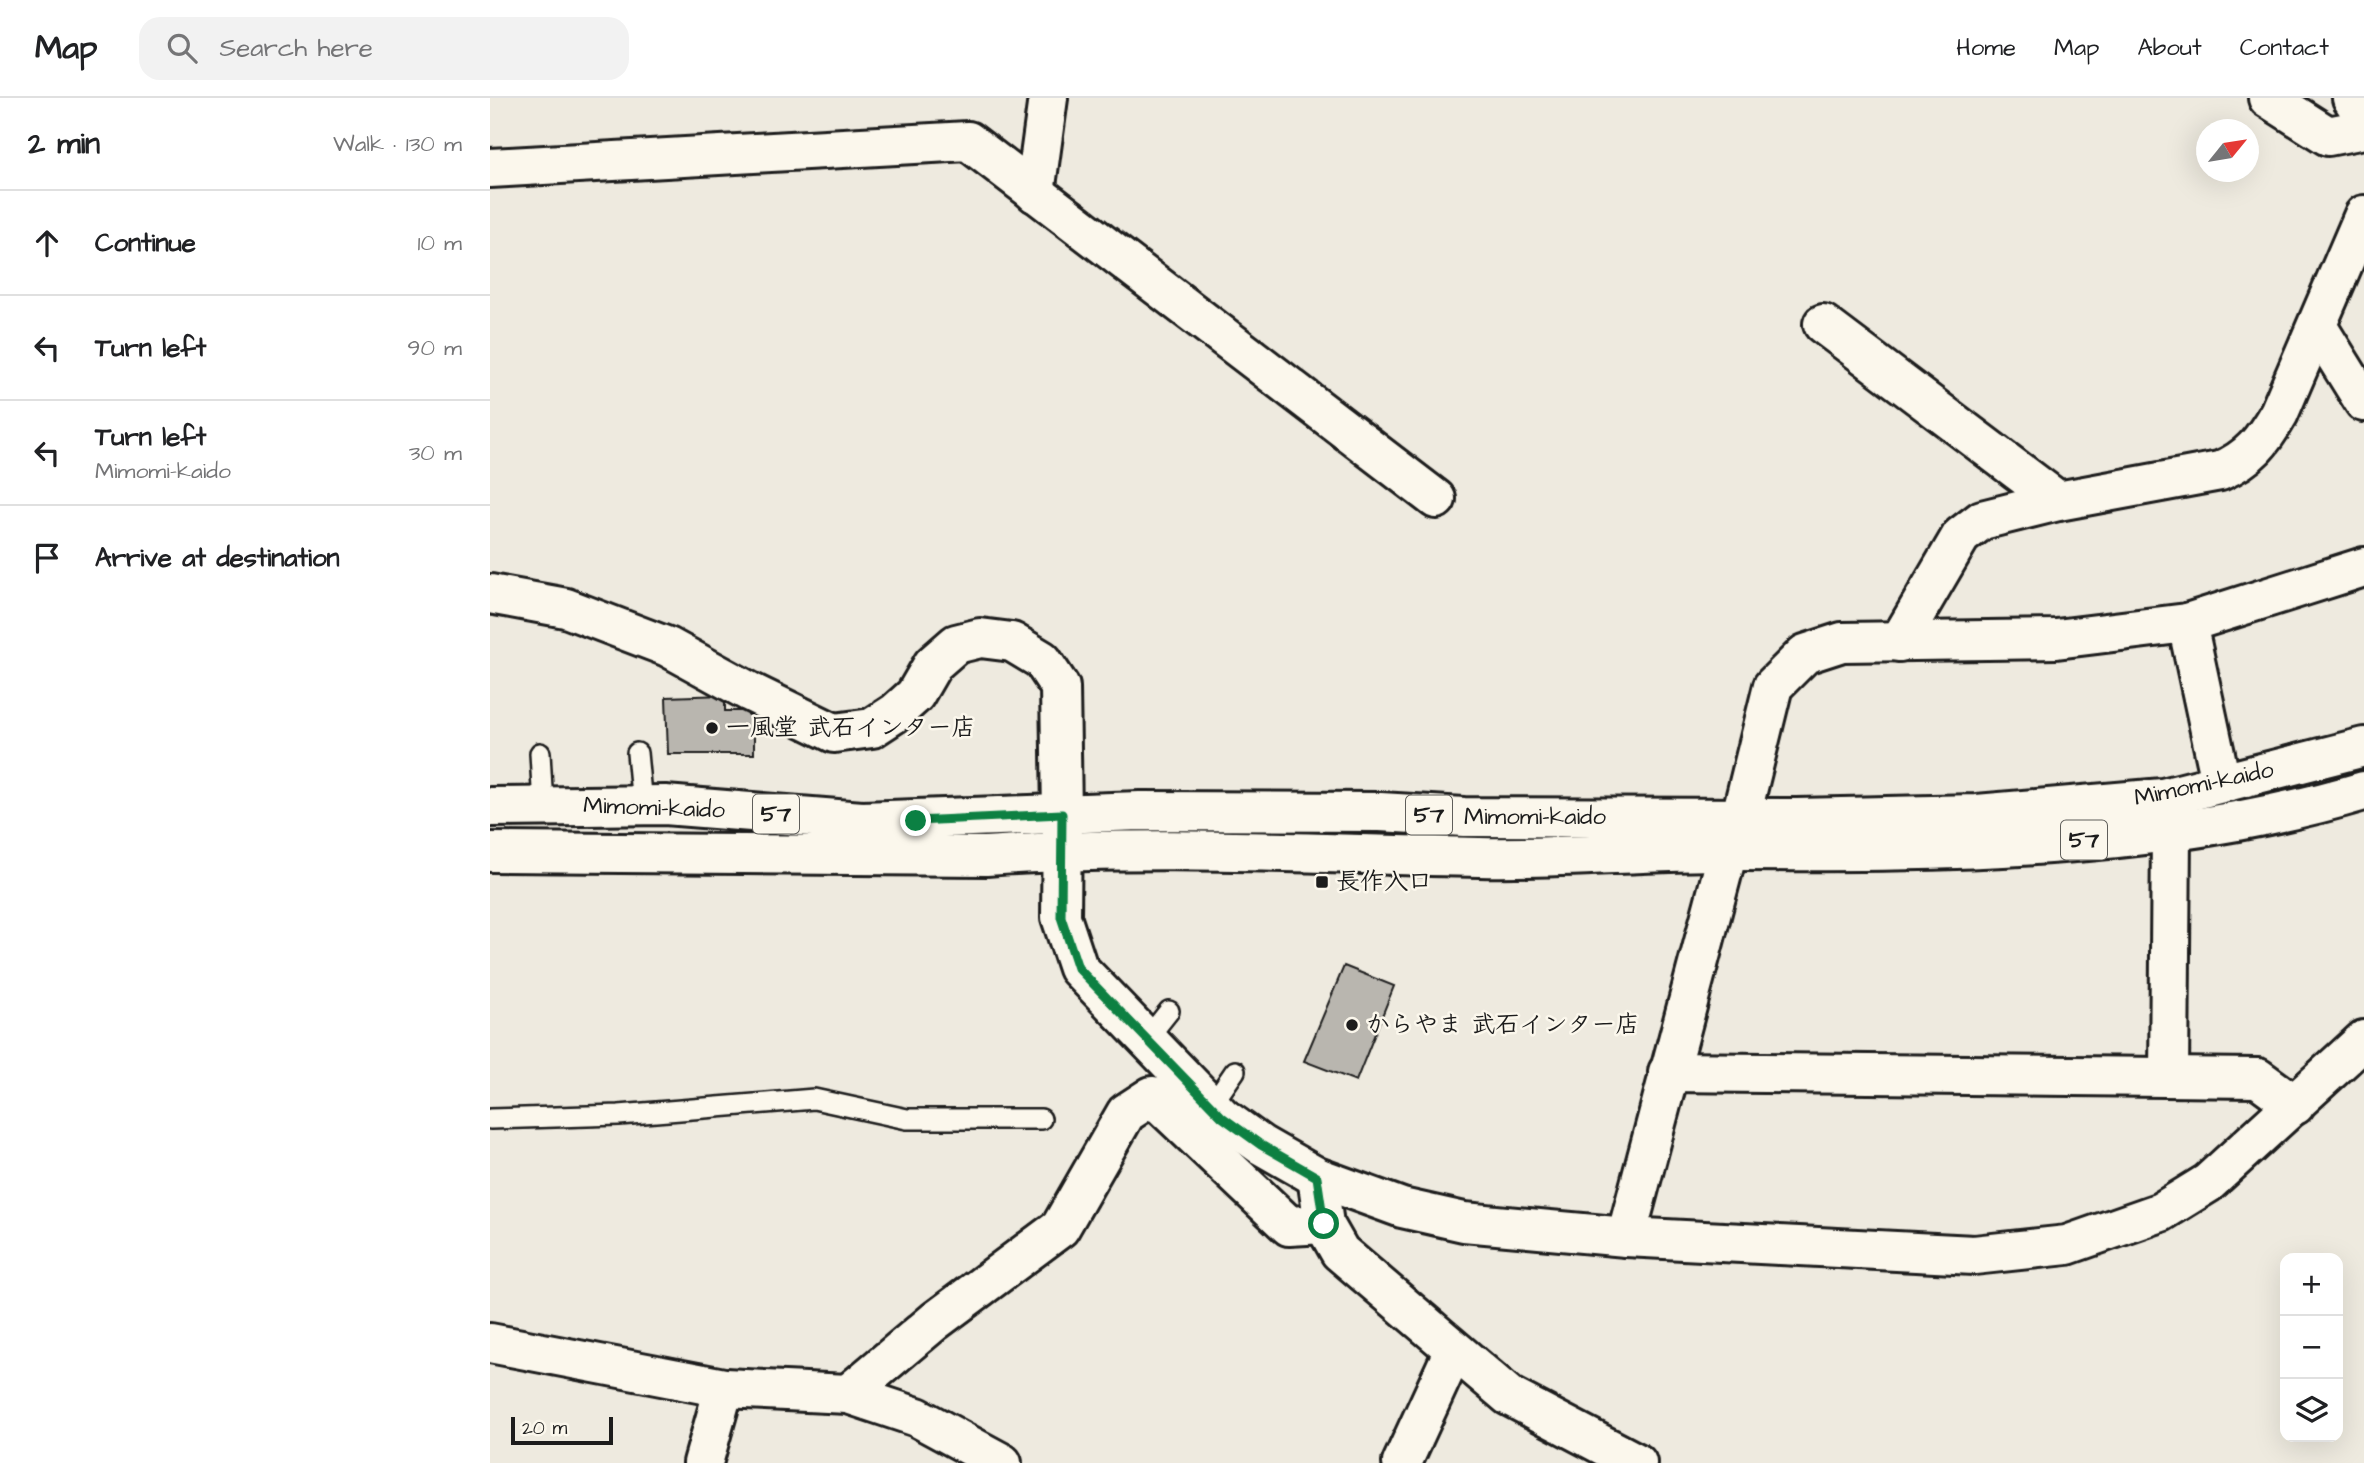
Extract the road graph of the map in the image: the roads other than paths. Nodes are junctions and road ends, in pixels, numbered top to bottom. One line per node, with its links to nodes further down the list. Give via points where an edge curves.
1 (1048, 98): 7 (street)
2 (2268, 98): 5 (street, via 2328,136)
3 (2352, 98): 4 (street)
4 (2364, 117)
5 (2364, 129)
6 (490, 168): 7 (street, via 968,141)
7 (1035, 193): 12 (street)
8 (2364, 215): 10 (street)
9 (1823, 324): 13 (street)
10 (2317, 326): 11 (street); 13 (street, via 2279,413 2262,443 2243,461 2220,471)
11 (2364, 402)
12 (1436, 499)
13 (2057, 501): 17 (street, via 1982,520 1961,536)
14 (2364, 568): 16 (street)
15 (490, 594): 27 (street, via 566,608 668,647 834,733 872,728 895,713 915,695 933,664 957,644 980,638 1012,642 1042,660 1060,687)
16 (2187, 623): 17 (street, via 2056,639); 21 (street)
17 (1899, 642): 28 (street, via 1842,642 1805,654 1773,686)
18 (2364, 747): 21 (street, Mimomi-kaido / 57)
19 (540, 753): 24 (lane)
20 (637, 753): 23 (lane)
21 (2221, 782): 28 (street, Mimomi-kaido / 57, via 2163,798 1978,814 1797,818)
22 (2362, 795): 26 (street, Mimomi-kaido / 57)
23 (642, 805): 24 (street, Mimomi-kaido / 57); 27 (street, Mimomi-kaido / 57)
24 (543, 806): 25 (street, Mimomi-kaido / 57)
25 (490, 807)
26 (2171, 832): 28 (street, Mimomi-kaido / 57, via 1979,849); 35 (street)
27 (1061, 833): 28 (street, Mimomi-kaido / 57, via 1307,851 1482,857); 29 (street, Mimomi-kaido / 57, via 972,856); 31 (street, via 1061,917 1078,968)
28 (1735, 833): 34 (street)
29 (490, 852)
30 (1169, 1011): 31 (lane)
31 (1146, 1040): 37 (street)
32 (2364, 1040): 36 (street)
33 (1235, 1071): 37 (lane)
34 (1668, 1072): 35 (street); 42 (street)
35 (2169, 1077): 36 (street, via 2258,1078)
36 (2295, 1105): 42 (street, via 2185,1198 2127,1226 2067,1245 1974,1255)
37 (1211, 1106): 40 (street, via 1261,1145)
38 (490, 1119): 39 (lane, via 619,1115 814,1099 907,1119)
39 (1041, 1119)
40 (1317, 1177): 41 (street); 42 (street, via 1402,1208 1464,1222)
41 (1324, 1224): 44 (street, via 1340,1252); 46 (street, via 1289,1226 1152,1097 1126,1113 1060,1228 935,1321)
42 (1626, 1237)
43 (490, 1343): 45 (street)
44 (1454, 1350): 49 (street); 50 (street, via 1508,1396)
45 (724, 1388): 46 (street); 47 (street)
46 (848, 1394): 48 (street, via 917,1418)
47 (703, 1463)
48 (1002, 1463)
49 (1402, 1463)
50 (1637, 1463)

